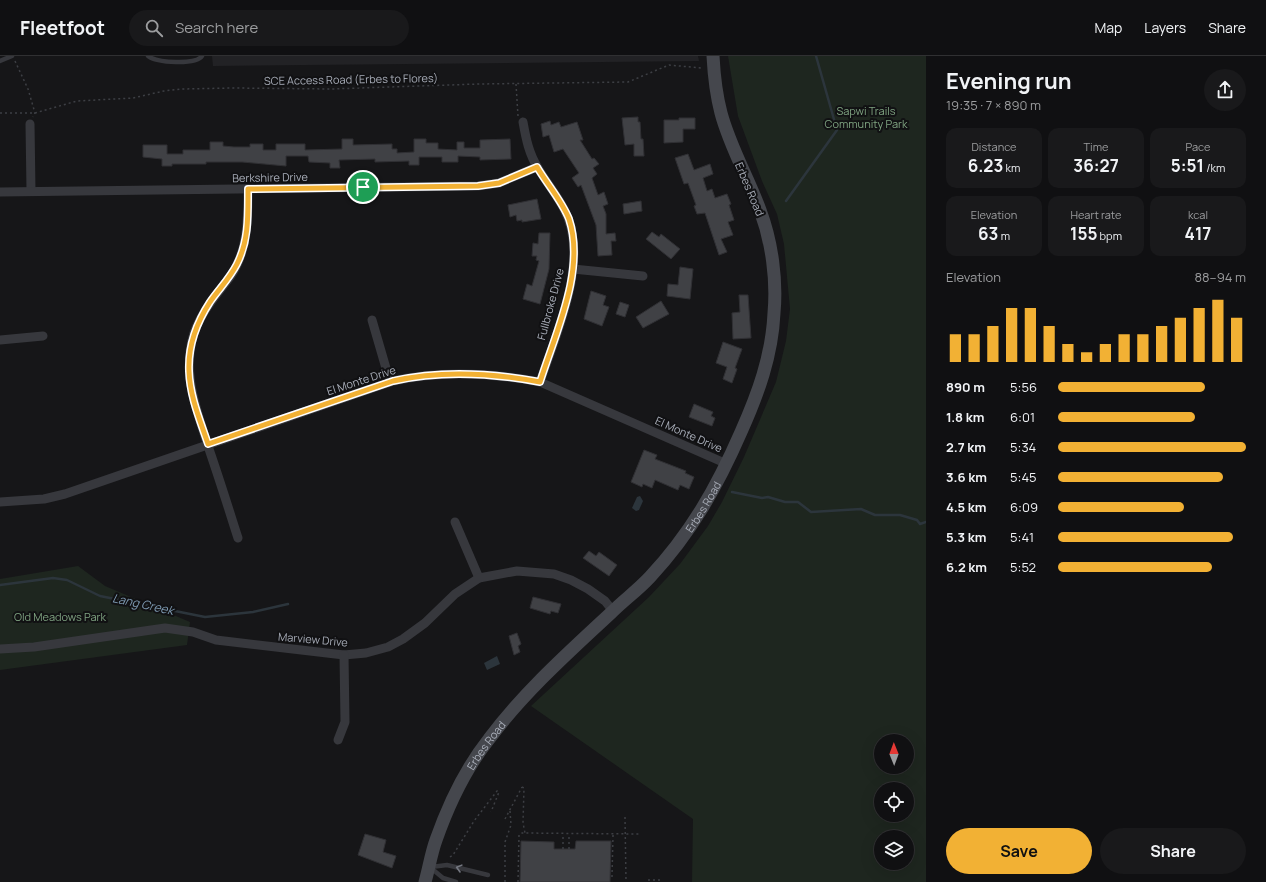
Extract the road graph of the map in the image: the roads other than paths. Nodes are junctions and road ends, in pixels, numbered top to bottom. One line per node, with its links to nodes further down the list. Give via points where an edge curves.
1 (12, 56): 5 (lane)
2 (148, 56): 3 (lane, via 160,61 196,61)
3 (202, 56)
4 (713, 56): 20 (main road, Erbes Road, via 720,112 765,225 775,292 773,331 765,372)
5 (0, 61)
6 (523, 122): 8 (street, Fullbroke Drive, via 527,145)
7 (30, 124): 10 (street)
8 (537, 167): 9 (street, Berkshire Drive, via 499,183 478,186); 12 (street, Fullbroke Drive, via 569,220 573,241)
9 (248, 189): 10 (street, Berkshire Drive); 19 (street, via 248,222 242,251 230,276 202,315 190,351 191,390)
10 (31, 191): 11 (street, Berkshire Drive)
11 (0, 192)
12 (573, 269): 13 (street); 18 (street, Fullbroke Drive, via 569,291)
13 (643, 276)
14 (372, 320): 17 (street)
15 (43, 336): 16 (street)
16 (0, 340)
17 (390, 382): 18 (street, El Monte Drive, via 419,375 443,374 507,377); 19 (street, El Monte Drive)
18 (540, 382): 20 (street, El Monte Drive)
19 (208, 444): 21 (street, El Monte Drive, via 65,494 44,499); 23 (street)
20 (727, 464): 25 (main road, Erbes Road, via 704,508 680,543 649,578)
21 (0, 502)
22 (455, 522): 24 (street)
23 (238, 538)
24 (479, 578): 25 (street, Marview Drive, via 517,571 554,574 588,588); 27 (street, Marview Drive, via 455,594 425,623 388,647)
25 (613, 611): 29 (main road, Erbes Road, via 547,674 487,740 452,802 436,840)
26 (0, 649): 27 (street, Marview Drive, via 34,647 165,628 193,632 216,640)
27 (344, 655): 28 (street, via 345,722)
28 (338, 740)
29 (429, 867): 30 (lane, one-way to 29, via 447,865); 31 (main road, Erbes Road); 32 (lane, via 443,878)
30 (488, 875)
31 (425, 882)
32 (456, 882)

